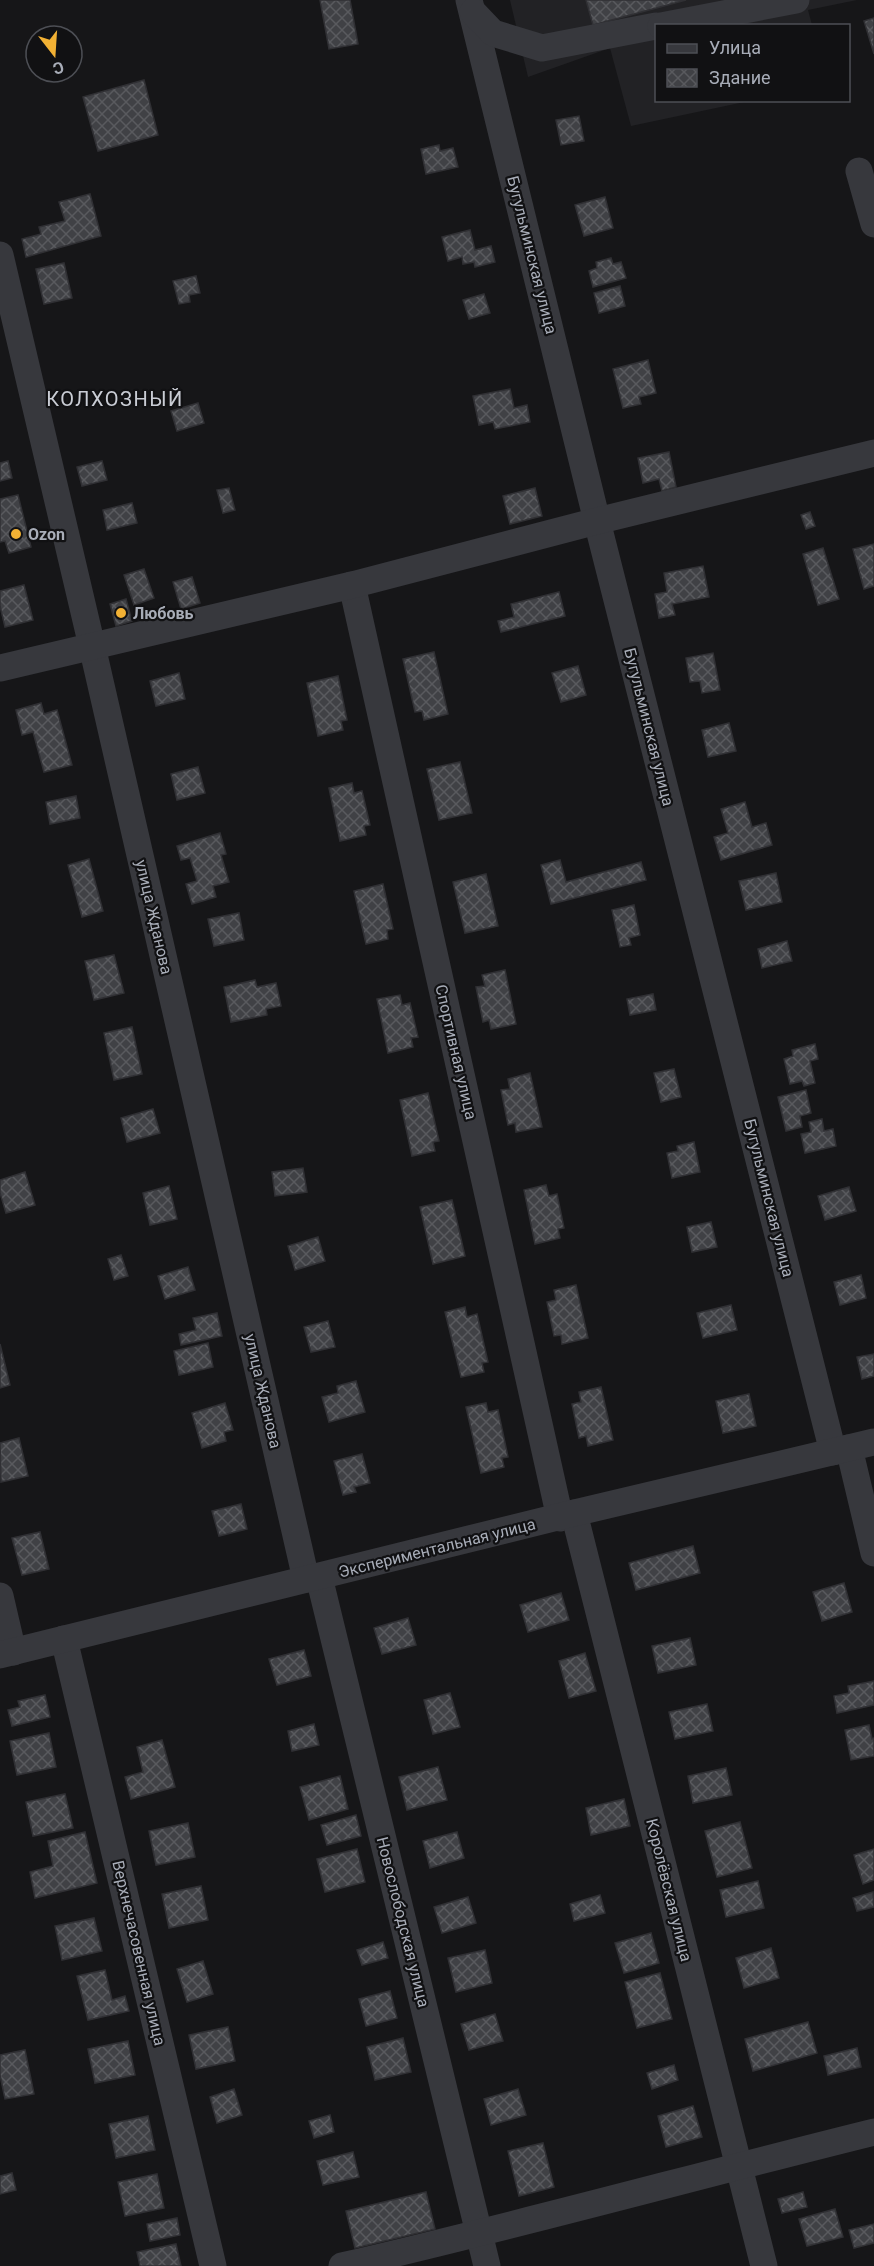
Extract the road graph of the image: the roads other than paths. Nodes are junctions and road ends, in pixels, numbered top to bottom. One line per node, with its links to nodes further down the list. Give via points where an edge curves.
1 (796, 0): 3 (street)
2 (471, 6): 4 (street, via 493,33 542,48); 9 (street, Бугульминская улица)
3 (672, 24)
4 (655, 26)
5 (859, 171): 6 (street)
6 (874, 224)
7 (0, 255): 11 (street, улица Жданова)
8 (874, 453): 9 (street)
9 (597, 521): 10 (street); 13 (street, Бугульминская улица)
10 (352, 585): 11 (street); 14 (street, Спортивная улица)
11 (92, 646): 12 (street); 16 (street, улица Жданова)
12 (0, 668)
13 (852, 1448): 14 (street, Экспериментальная улица); 15 (street, Бугульминская улица)
14 (567, 1516): 16 (street, Экспериментальная улица); 21 (street, Королёвская улица)
15 (874, 1553)
16 (312, 1578): 18 (street, Экспериментальная улица); 22 (street, Новослободская улица)
17 (0, 1596): 19 (street)
18 (64, 1639): 19 (street, Экспериментальная улица); 23 (street, Верхнечасовенная улица)
19 (7, 1654)
20 (874, 2132): 21 (street)
21 (738, 2166): 22 (street); 26 (street, Королёвская улица)
22 (479, 2235): 24 (street); 25 (street, Новослободская улица)
23 (213, 2266)
24 (342, 2266)
25 (487, 2266)
26 (764, 2266)

